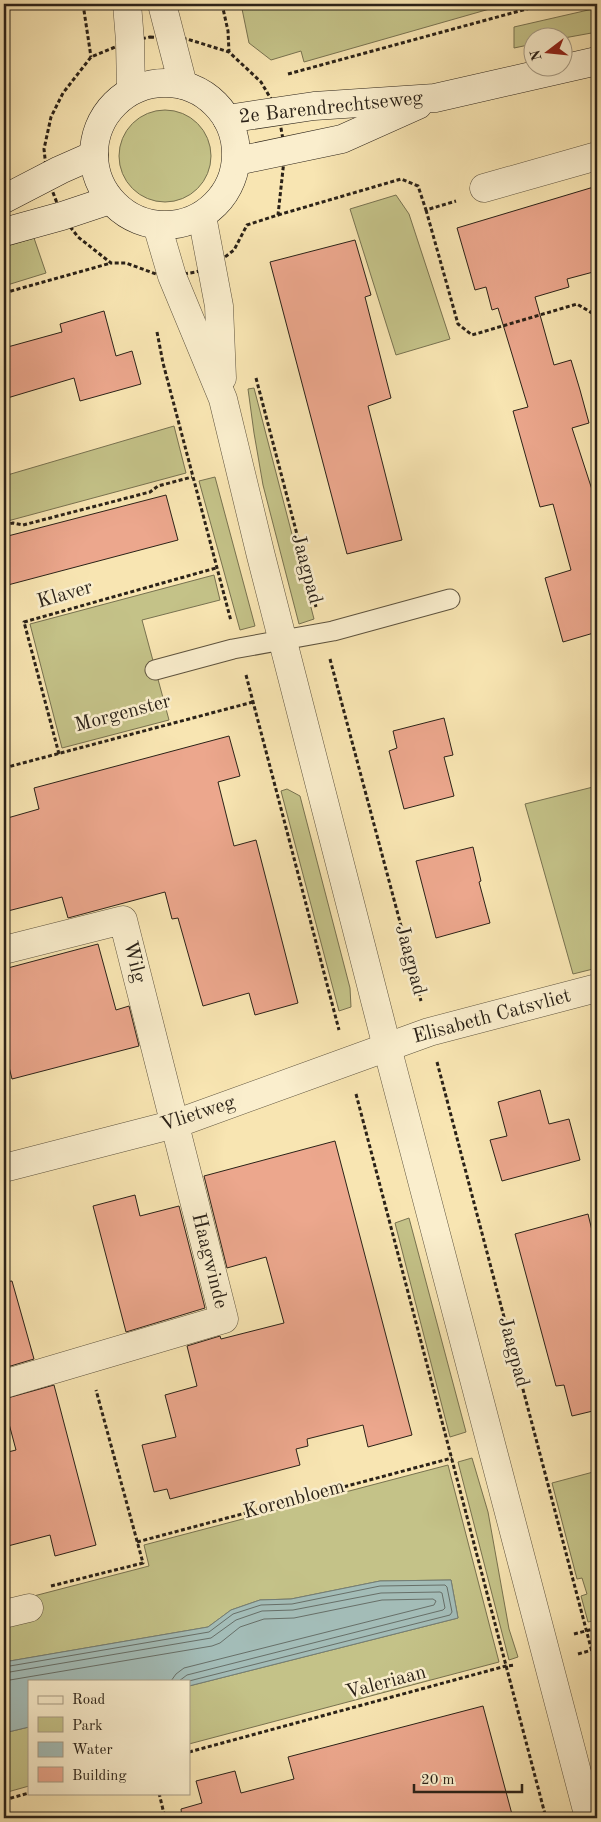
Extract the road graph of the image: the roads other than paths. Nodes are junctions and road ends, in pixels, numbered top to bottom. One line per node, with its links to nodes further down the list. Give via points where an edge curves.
1 (127, 4): 5 (street)
2 (162, 4): 4 (street)
3 (597, 61): 6 (street, 2e Barendrechtseweg)
4 (183, 85): 5 (street, via 156,83); 7 (street, via 208,97)
5 (131, 92): 8 (street, via 111,107 104,117 95,141)
6 (435, 98): 7 (street, 2e Barendrechtseweg, via 314,106); 10 (street, 2e Barendrechtseweg, via 342,139)
7 (227, 119): 10 (street, via 233,132)
8 (94, 155): 12 (street); 13 (street, via 96,174)
9 (597, 156): 11 (street)
10 (237, 161): 14 (street, via 226,193)
11 (484, 188)
12 (4, 199)
13 (110, 200): 15 (street, via 132,218); 16 (street)
14 (202, 216): 15 (street, via 180,224); 17 (street, Jaagpad, via 219,306)
15 (156, 225): 17 (street, Jaagpad, via 172,276)
16 (4, 232)
17 (223, 399): 19 (street, Jaagpad)
18 (450, 598): 19 (lane, Morgenster, via 323,633)
19 (283, 640): 20 (lane, Morgenster, via 233,648); 23 (street, Jaagpad)
20 (155, 670)
21 (4, 950): 24 (street, Wilg, via 123,920)
22 (597, 988): 23 (street, Elisabeth Catsvliet, via 429,1032)
23 (387, 1047): 24 (street, Vlietweg); 27 (street, Jaagpad)
24 (175, 1124): 25 (street, Vlietweg); 26 (street, Haagwinde, via 224,1320)
25 (4, 1168)
26 (4, 1384)
27 (589, 1818)

